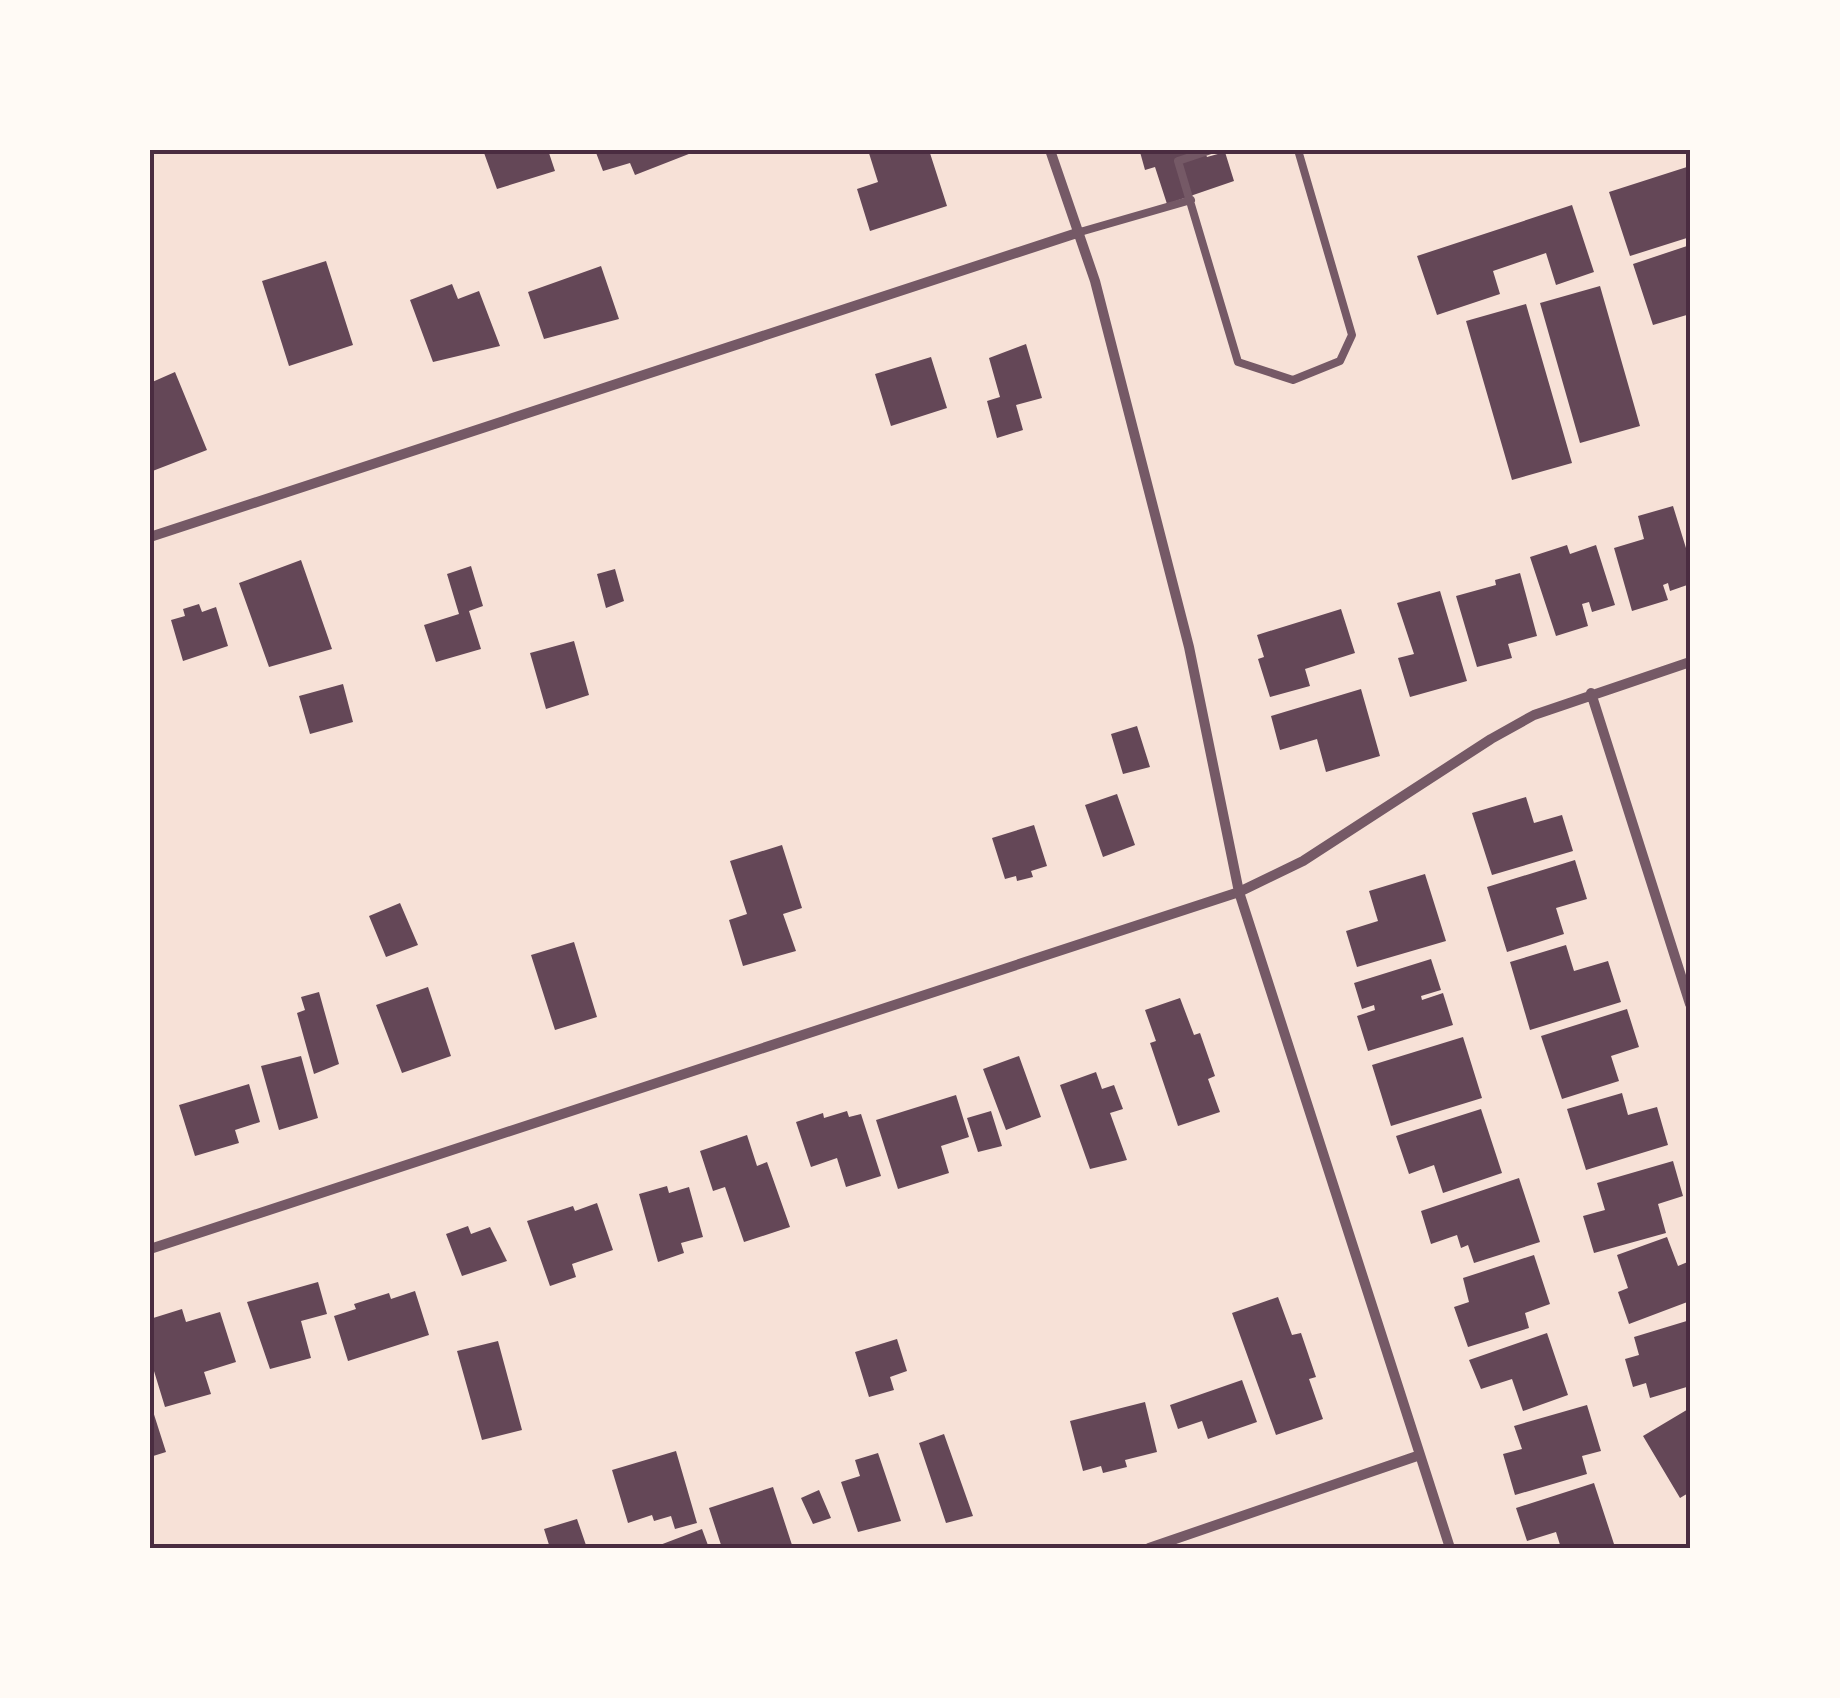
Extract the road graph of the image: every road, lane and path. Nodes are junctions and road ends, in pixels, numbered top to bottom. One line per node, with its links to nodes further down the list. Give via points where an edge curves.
1 (1050, 150): 5 (street)
2 (1211, 150): 4 (lane, via 1178,162)
3 (1298, 150): 4 (lane, via 1352,335 1340,361 1293,380 1238,362)
4 (1191, 200): 5 (lane)
5 (1080, 232): 6 (street); 9 (street, via 1190,647)
6 (150, 537)
7 (1690, 662): 8 (street)
8 (1590, 694): 9 (street, via 1491,739 1303,861); 10 (street)
9 (1239, 892): 11 (street); 12 (street)
10 (1690, 1004)
11 (150, 1249)
12 (1420, 1455): 13 (street); 14 (street)
13 (1148, 1548)
14 (1450, 1548)

